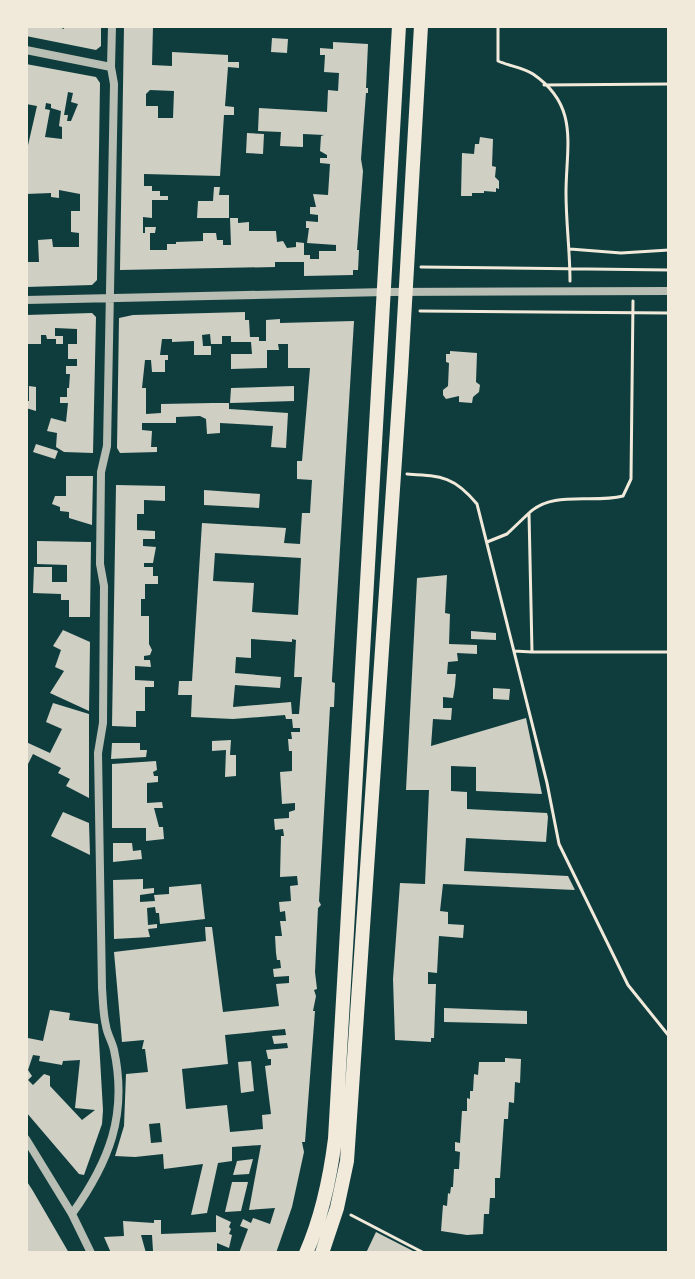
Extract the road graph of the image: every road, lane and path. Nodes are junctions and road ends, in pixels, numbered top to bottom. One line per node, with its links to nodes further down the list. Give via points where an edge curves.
1 (112, 26): 6 (street)
2 (399, 26): 16 (main road)
3 (421, 26): 17 (main road)
4 (498, 26): 8 (path, via 498,61 533,74)
5 (26, 50): 6 (street)
6 (111, 67): 19 (street)
7 (669, 84): 8 (path)
8 (544, 85): 9 (path, via 569,125)
9 (570, 249): 10 (path); 12 (path)
10 (669, 250)
11 (416, 267): 12 (path)
12 (570, 269): 13 (path); 18 (path)
13 (669, 270)
14 (633, 290): 15 (street); 18 (street); 22 (path)
15 (669, 291)
16 (385, 292): 17 (street); 19 (street); 35 (main road, via 335,1139)
17 (404, 293): 18 (street); 24 (main road)
18 (569, 293)
19 (110, 297): 20 (street); 33 (street, via 107,446 101,472 103,723 98,753 102,988 118,1094 116,1128 96,1180)
20 (26, 300)
21 (412, 311): 22 (path)
22 (633, 313): 23 (path); 25 (path, via 633,469 627,491 610,499 549,500)
23 (669, 313)
24 (393, 473): 26 (path, via 441,476 462,486 477,504); 32 (main road, via 347,1161)
25 (529, 513): 26 (path, via 507,534); 28 (path)
26 (487, 542): 27 (path)
27 (514, 651): 28 (path); 30 (path, via 559,844 628,985)
28 (532, 652): 29 (path)
29 (669, 652)
30 (669, 1036)
31 (26, 1139): 33 (street)
32 (337, 1208): 36 (main road); 37 (path)
33 (72, 1214): 34 (street)
34 (91, 1253)
35 (306, 1253)
36 (322, 1253)
37 (424, 1253)

